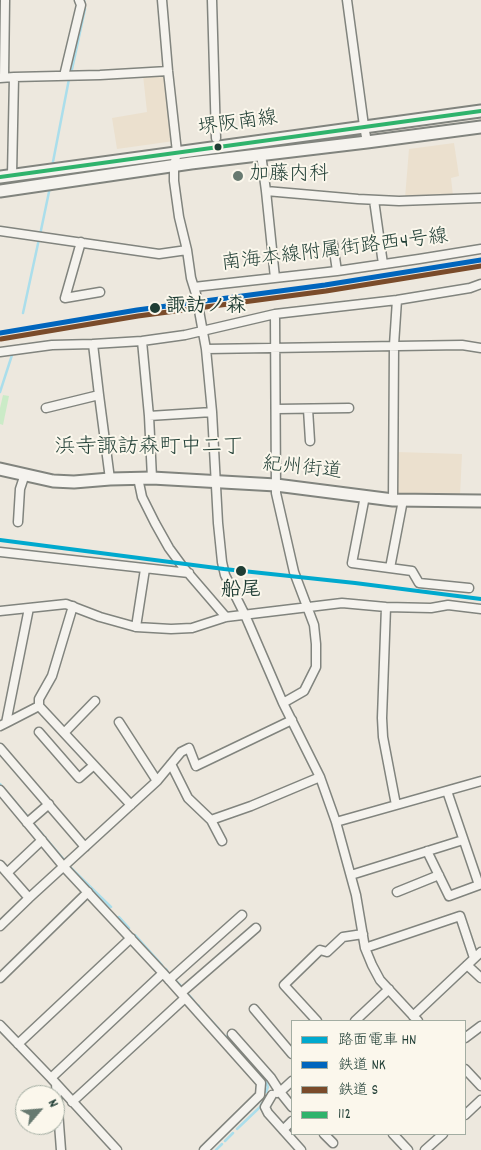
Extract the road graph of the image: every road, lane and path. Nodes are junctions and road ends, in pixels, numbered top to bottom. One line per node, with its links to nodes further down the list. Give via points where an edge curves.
1 (5, 0): 9 (street)
2 (79, 0): 7 (street, via 81,5)
3 (162, 0): 6 (street)
4 (212, 0): 13 (street)
5 (347, 0): 11 (street)
6 (168, 71): 7 (street); 15 (street)
7 (64, 76): 8 (street)
8 (14, 77): 9 (street); 18 (street)
9 (2, 78)
10 (481, 111): 11 (main road, 堺阪南線)
11 (364, 126): 14 (street); 15 (main road, 堺阪南線)
12 (481, 128): 14 (main road, 堺阪南線)
13 (216, 138)
14 (368, 142): 16 (main road, 堺阪南線)
15 (177, 152): 17 (street); 18 (main road, 堺阪南線)
16 (260, 154): 17 (main road, 堺阪南線); 21 (street)
17 (174, 166): 20 (main road, 堺阪南線); 28 (street, via 179,217)
18 (12, 175): 19 (main road, 堺阪南線)
19 (0, 177)
20 (0, 190)
21 (266, 190): 23 (street); 31 (street)
22 (481, 198): 23 (street)
23 (374, 200): 29 (street)
24 (0, 231): 25 (street)
25 (81, 242): 28 (street, via 159,254); 34 (street, via 65,298)
26 (333, 244): 30 (street)
27 (481, 249): 29 (street, 南海本線附属街路西4号線)
28 (187, 250): 33 (street)
29 (383, 264): 30 (street, 南海本線附属街路西4号線)
30 (337, 271): 31 (street, 南海本線附属街路西4号線)
31 (275, 278): 33 (street, 南海本線附属街路西4号線)
32 (481, 284): 35 (street)
33 (194, 287): 37 (street)
34 (100, 292)
35 (397, 300): 36 (street); 40 (street)
36 (275, 314): 37 (street); 41 (street)
37 (203, 331): 38 (street); 43 (street)
38 (142, 341): 39 (street); 51 (street)
39 (94, 344): 44 (street, via 52,345); 45 (street)
40 (394, 345): 41 (street); 42 (street); 61 (street)
41 (276, 348): 43 (street); 48 (street)
42 (481, 348)
43 (206, 349): 50 (street)
44 (0, 352)
45 (98, 395): 46 (street); 57 (street)
46 (46, 408)
47 (349, 408): 49 (street)
48 (277, 409): 49 (street); 59 (street)
49 (308, 409): 52 (street)
50 (212, 412): 51 (street); 58 (street)
51 (149, 416): 56 (street)
52 (310, 441)
53 (0, 469): 54 (main road, 紀州街道)
54 (25, 474): 57 (main road, 紀州街道, via 53,481); 63 (street, via 20,489)
55 (138, 478): 56 (main road, 紀州街道); 57 (main road, 紀州街道); 67 (street, via 142,496 155,523)
56 (152, 478): 58 (main road, 紀州街道)
57 (110, 479)
58 (217, 482): 59 (main road, 紀州街道); 75 (street, via 223,566)
59 (276, 485): 60 (main road, 紀州街道); 70 (street, via 294,572)
60 (365, 496): 61 (main road, 紀州街道); 65 (street, via 352,563)
61 (398, 500): 62 (main road, 紀州街道); 65 (street)
62 (481, 501)
63 (18, 522)
64 (0, 552): 66 (street)
65 (390, 568): 68 (street, via 412,570 419,583)
66 (145, 569): 67 (street); 77 (street)
67 (189, 573): 76 (street)
68 (469, 588)
69 (72, 606): 72 (street); 77 (street); 80 (street, via 52,676 39,699)
70 (308, 606): 71 (street, via 342,602); 75 (street); 79 (street, via 314,624 316,667 304,691)
71 (386, 607): 73 (street, via 448,605); 96 (street, via 382,718)
72 (30, 608): 74 (street); 83 (street)
73 (480, 610)
74 (0, 611)
75 (244, 615): 76 (street); 79 (street)
76 (226, 617): 77 (street, via 192,628)
77 (136, 626)
78 (95, 701): 85 (street)
79 (283, 703): 81 (street)
80 (40, 706): 83 (street); 85 (street)
81 (292, 720): 87 (street, via 196,766 189,748 180,752); 89 (street)
82 (119, 722): 90 (street)
83 (3, 724)
84 (39, 732): 88 (street, via 79,778)
85 (64, 733): 88 (street)
86 (0, 748): 94 (street)
87 (171, 764): 90 (street); 98 (street, via 188,798)
88 (94, 765): 95 (street)
89 (320, 777): 98 (street); 99 (street)
90 (157, 781): 95 (street)
91 (481, 781): 93 (street)
92 (0, 790): 97 (street)
93 (447, 791): 96 (street); 101 (street)
94 (49, 804): 97 (street); 103 (street)
95 (131, 805): 103 (street)
96 (396, 805): 99 (street)
97 (29, 820): 100 (street)
98 (211, 820): 102 (street)
99 (336, 822): 108 (street)
100 (42, 840): 105 (street); 107 (street)
101 (463, 840): 104 (street); 110 (street)
102 (222, 841)
103 (85, 847): 105 (street)
104 (427, 851): 108 (street); 109 (street)
105 (66, 864): 111 (street); 113 (street)
106 (0, 865): 107 (street)
107 (7, 873): 113 (street)
108 (351, 875): 117 (street)
109 (439, 875): 110 (street, via 449,896); 112 (street)
110 (480, 884)
111 (88, 892): 118 (street); 124 (street)
112 (397, 892)
113 (30, 898): 115 (street)
114 (242, 915): 123 (street)
115 (0, 926)
116 (256, 928): 127 (street)
117 (363, 934): 119 (street); 130 (street, via 343,938 327,952 320,950 284,984)
118 (131, 938): 123 (street); 137 (street)
119 (366, 948): 121 (street, via 460,916); 126 (street, via 380,980)
120 (481, 952): 121 (street)
121 (474, 958): 122 (street)
122 (467, 965): 125 (street); 129 (street)
123 (166, 977): 127 (street); 140 (street)
124 (0, 978)
125 (481, 978)
126 (389, 989): 129 (street); 131 (street)
127 (183, 996): 144 (street, via 261,1083); 146 (street)
128 (254, 1009): 138 (street)
129 (416, 1019)
130 (316, 1020)
131 (356, 1020)
132 (0, 1026): 134 (street)
133 (481, 1026): 136 (street)
134 (3, 1033): 137 (street)
135 (232, 1034): 143 (street, via 271,1078)
136 (466, 1037)
137 (18, 1044): 140 (street)
138 (291, 1053)
139 (466, 1070): 142 (street)
140 (53, 1081): 146 (street); 155 (street)
141 (291, 1082): 143 (street)
142 (481, 1086)
143 (276, 1094): 144 (street); 147 (street); 150 (street, via 265,1107)
144 (260, 1095): 157 (street)
145 (481, 1100): 148 (street)
146 (72, 1102): 156 (street)
147 (291, 1107)
148 (466, 1114)
149 (291, 1122): 150 (street)
150 (283, 1130): 158 (street)
151 (325, 1135): 154 (street)
152 (394, 1135): 159 (street)
153 (442, 1135): 160 (street)
154 (333, 1143)
155 (61, 1150)
156 (117, 1150)
157 (204, 1150)
158 (302, 1150)
159 (408, 1150)
160 (425, 1150)

